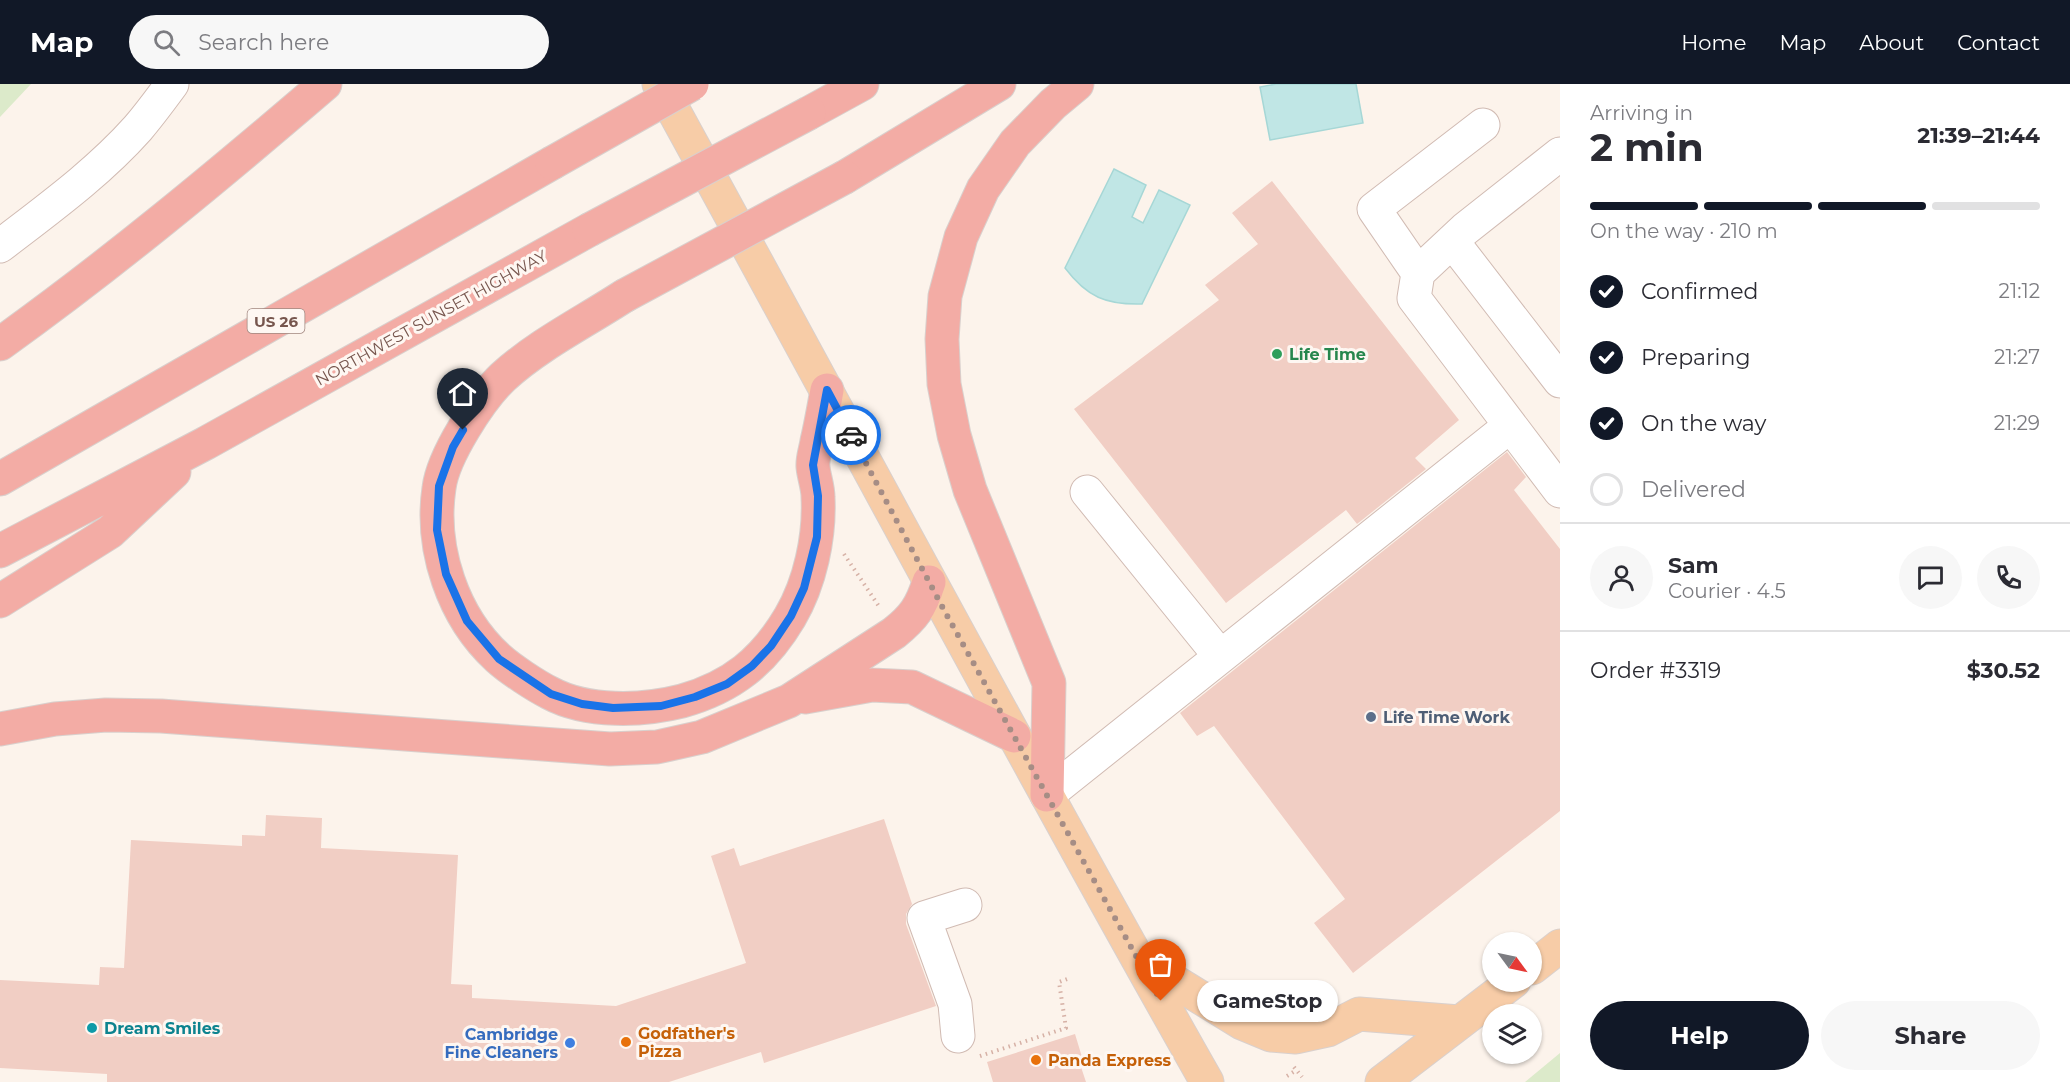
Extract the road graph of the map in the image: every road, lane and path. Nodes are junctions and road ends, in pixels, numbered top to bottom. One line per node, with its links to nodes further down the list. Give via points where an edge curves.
1 (172, 84): 11 (street, via 138,128 109,157)
2 (325, 84): 13 (highway, via 144,234)
3 (659, 84): 15 (main road)
4 (692, 84): 18 (highway, US 26, bridge)
5 (862, 84): 17 (highway, NORTHWEST SUNSET HIGHWAY, bridge)
6 (999, 84): 15 (highway, bridge, via 845,177 624,296 541,348 503,378 453,447 439,486 437,530 446,574 467,621 499,659 551,694 582,704 613,708 661,706 727,684 771,646 804,588 817,537 818,496 813,465)
7 (1077, 84): 30 (highway, via 1015,143 982,189 961,237 945,296 942,339 944,384 970,490 1049,683)
8 (1483, 125): 12 (street, via 1374,209)
9 (1559, 156): 10 (street)
10 (1452, 241): 12 (street); 14 (street)
11 (0, 246)
12 (1418, 273): 16 (street, via 1414,298)
13 (0, 344)
14 (1560, 381)
15 (827, 390): 23 (main road)
16 (1510, 426): 19 (street); 26 (street)
17 (206, 443): 22 (highway, NORTHWEST SUNSET HIGHWAY); 24 (highway, via 110,532)
18 (0, 479)
19 (1558, 483)
20 (1087, 492): 26 (street)
21 (840, 548): 25 (path)
22 (0, 551)
23 (929, 582): 27 (highway, via 922,603 909,621); 29 (main road)
24 (0, 601)
25 (884, 614)
26 (1220, 656): 30 (street)
27 (789, 701): 28 (highway, via 702,737 657,747 610,748 160,716 106,715); 29 (highway, via 872,685 912,687)
28 (0, 729)
29 (1014, 736): 30 (main road)
30 (1047, 795): 33 (main road)
31 (965, 905): 38 (street, via 924,918)
32 (1560, 946): 34 (main road)
33 (1138, 960): 37 (main road, via 1242,1023 1271,1035 1296,1037 1328,1030 1359,1014); 43 (main road)
34 (1542, 960)
35 (1067, 979): 38 (path, via 1059,982 1066,1028)
36 (1499, 992): 37 (main road)
37 (1459, 1022): 44 (main road)
38 (967, 1047)
39 (1293, 1063): 40 (path)
40 (1295, 1071): 41 (path); 42 (path)
41 (1287, 1076)
42 (1302, 1077)
43 (1207, 1082)
44 (1382, 1082)

